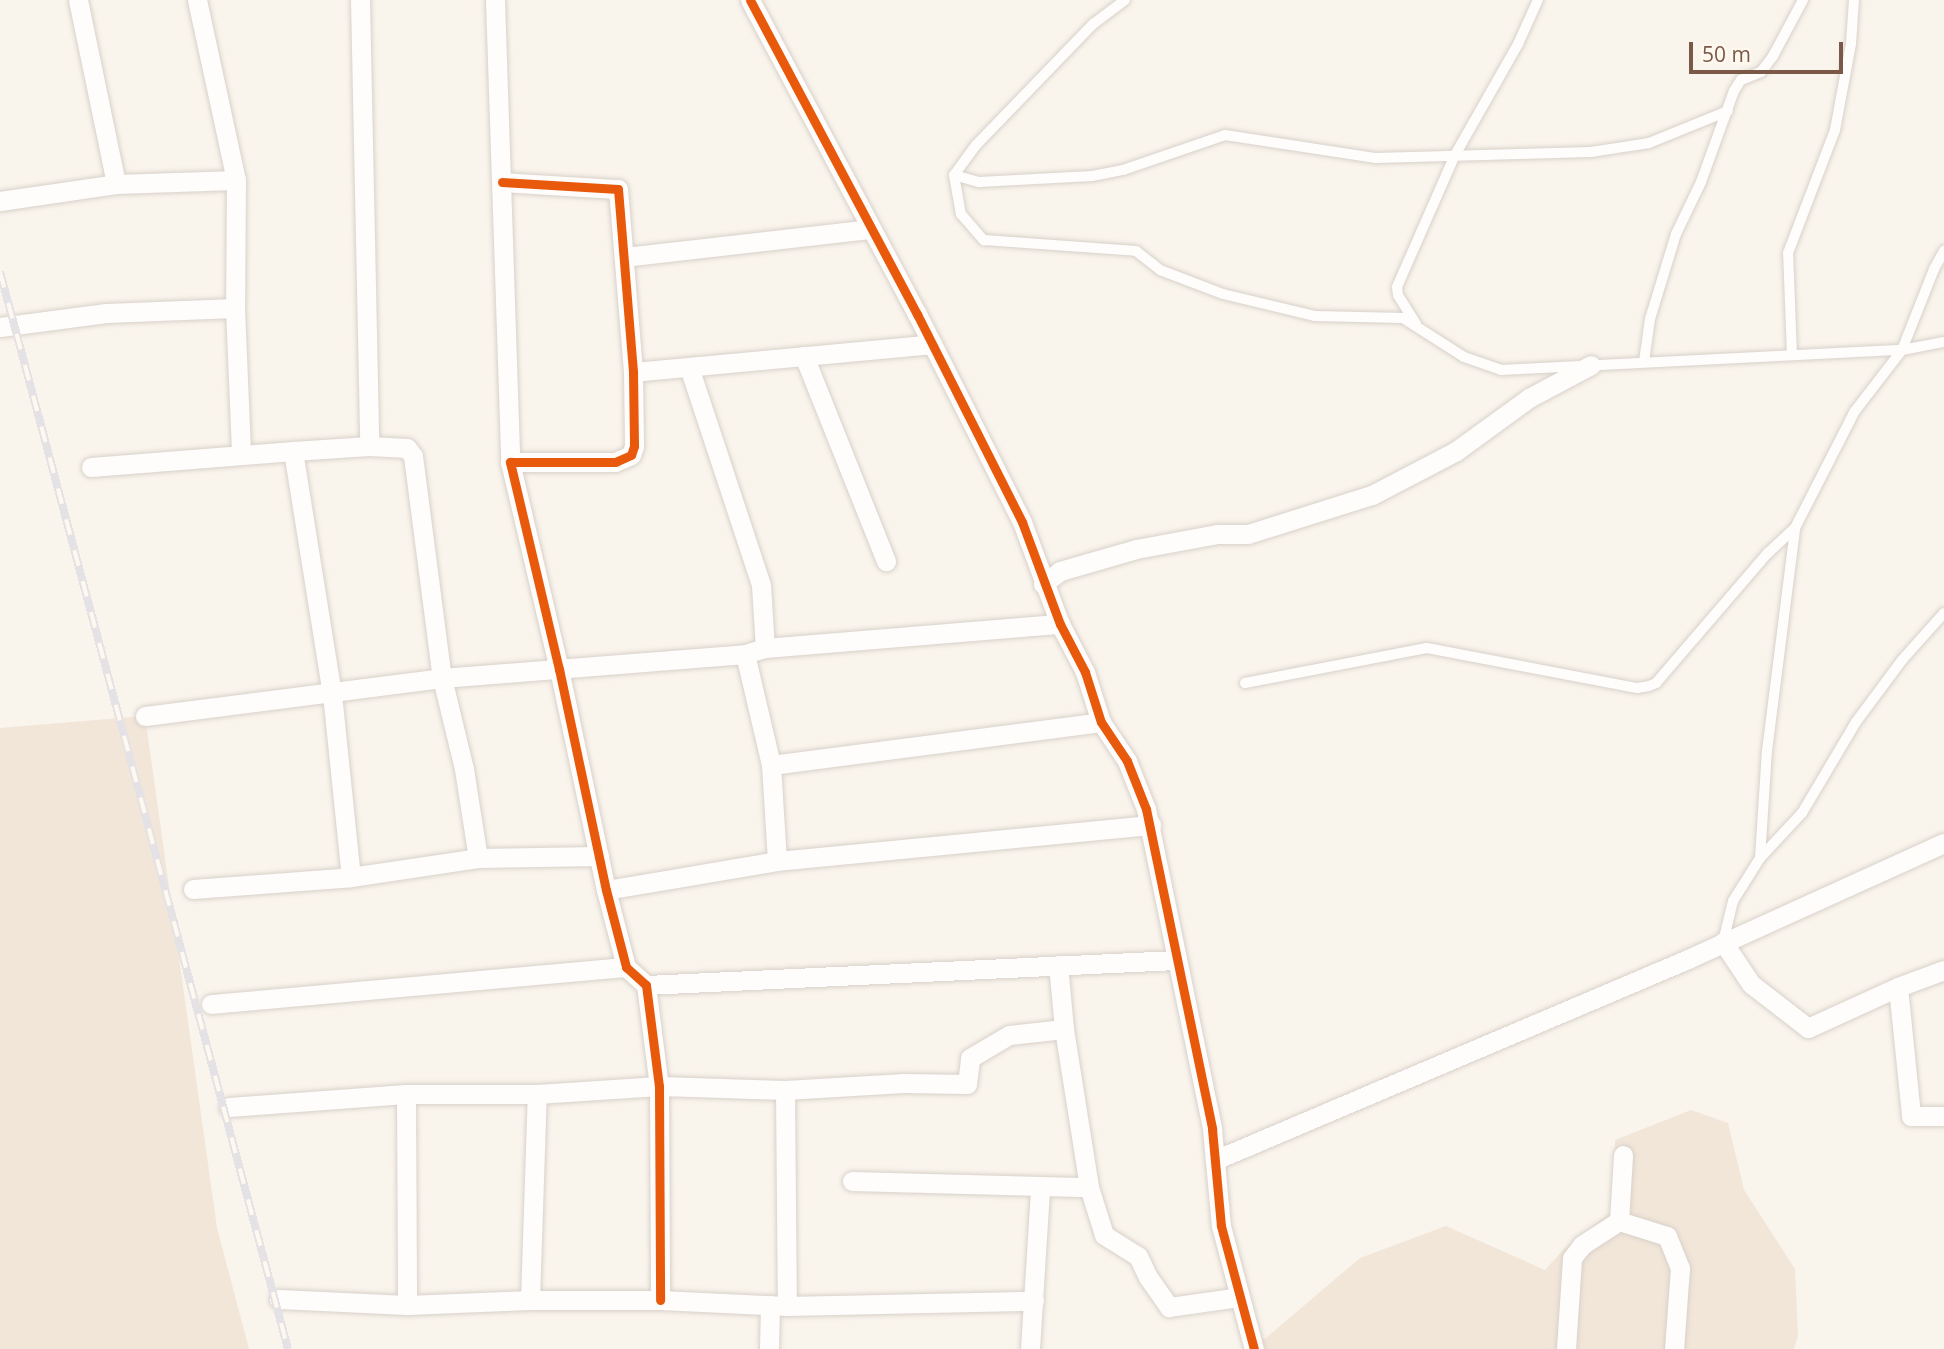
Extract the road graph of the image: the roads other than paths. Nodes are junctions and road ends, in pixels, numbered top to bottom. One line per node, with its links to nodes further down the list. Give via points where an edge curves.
1 (78, 0): 15 (street)
2 (197, 0): 13 (street)
3 (360, 0): 32 (street)
4 (495, 0): 14 (street)
5 (750, 0): 17 (street)
6 (1125, 0): 12 (lane, via 1094,23 976,145)
7 (1538, 0): 11 (lane)
8 (1803, 0): 10 (lane, via 1761,72 1741,80)
9 (1854, 0): 26 (lane, via 1835,130 1788,253)
10 (1728, 111): 11 (lane, via 1637,144 1591,152); 28 (lane, via 1676,234 1650,319)
11 (1455, 155): 12 (lane, via 1376,158 1225,135 1092,176 979,182); 21 (lane, via 1397,287)
12 (954, 175): 21 (lane, via 961,214 984,240 1136,251 1160,270 1223,294 1315,316 1403,318)
13 (236, 180): 15 (street); 20 (street)
14 (502, 182): 19 (street, via 618,189); 35 (street)
15 (116, 184): 16 (street)
16 (0, 201)
17 (870, 229): 19 (street); 24 (street)
18 (1944, 251): 25 (lane)
19 (624, 257): 31 (street)
20 (235, 308): 22 (street, via 106,313); 34 (street)
21 (1417, 325): 29 (lane, via 1464,357 1501,370)
22 (0, 327)
23 (1944, 342): 25 (lane)
24 (932, 344): 27 (street); 39 (street, via 1022,522)
25 (1902, 350): 26 (lane); 37 (lane, via 1855,411)
26 (1792, 355): 28 (lane)
27 (804, 356): 30 (street); 38 (street)
28 (1644, 362): 29 (lane)
29 (1591, 365): 39 (street, via 1529,398 1456,451 1372,495 1248,534 1217,534 1136,550 1060,571)
30 (689, 367): 31 (street); 42 (street, via 761,584)
31 (633, 372): 35 (street, via 631,455 615,461)
32 (369, 446): 33 (street); 45 (street, via 407,448 413,456)
33 (293, 450): 34 (street); 47 (street)
34 (241, 454): 36 (street)
35 (510, 462): 44 (street)
36 (91, 467)
37 (1795, 528): 46 (lane, via 1649,686 1637,688 1427,648); 54 (lane, via 1767,751)
38 (886, 561)
39 (1043, 584): 41 (street)
40 (1944, 613): 54 (lane, via 1856,722 1802,813)
41 (1060, 624): 42 (street); 49 (street, via 1085,672)
42 (765, 648): 43 (street)
43 (745, 654): 44 (street); 50 (street)
44 (559, 668): 45 (street); 53 (street)
45 (442, 678): 47 (street); 55 (street, via 464,769)
46 (1245, 683)
47 (332, 694): 48 (street); 57 (street)
48 (145, 716)
49 (1101, 722): 50 (street); 51 (street, via 1127,761)
50 (771, 765): 56 (street)
51 (1152, 825): 56 (street); 61 (street)
52 (1944, 843): 60 (street)
53 (599, 856): 55 (street); 59 (street)
54 (1760, 858): 60 (lane, via 1733,901)
55 (478, 859): 57 (street)
56 (777, 861): 59 (street)
57 (351, 877): 58 (street)
58 (193, 889)
59 (606, 890): 63 (street)
60 (1723, 942): 66 (street, via 1751,984 1808,1028); 76 (street)
61 (1177, 960): 62 (street); 76 (street)
62 (1058, 965): 65 (street); 68 (street)
63 (626, 967): 65 (street); 67 (street)
64 (1944, 970): 66 (street)
65 (646, 985): 69 (street)
66 (1898, 987): 74 (street, via 1910,1116)
67 (211, 1004)
68 (1064, 1028): 70 (street, via 1009,1035 970,1058 967,1084); 78 (street)
69 (659, 1086): 70 (street); 72 (street); 84 (street)
70 (785, 1090): 87 (street)
71 (406, 1094): 72 (street); 73 (street); 86 (street)
72 (537, 1094): 83 (street)
73 (229, 1107)
74 (1944, 1116)
75 (1623, 1155): 80 (street)
76 (1215, 1160): 81 (street, via 1221,1226)
77 (852, 1181): 79 (street)
78 (1088, 1187): 79 (street); 81 (street, via 1104,1235 1138,1256 1169,1307)
79 (1040, 1188): 85 (street)
80 (1619, 1221): 91 (street, via 1582,1245 1572,1258); 92 (street, via 1667,1236 1680,1268)
81 (1239, 1297): 90 (street)
82 (279, 1299): 86 (street)
83 (530, 1300): 84 (street); 86 (street)
84 (660, 1300): 87 (street)
85 (1034, 1301): 87 (street); 89 (street)
86 (407, 1305)
87 (779, 1305): 88 (street)
88 (769, 1349)
89 (1030, 1349)
90 (1253, 1349)
91 (1566, 1349)
92 (1674, 1349)

